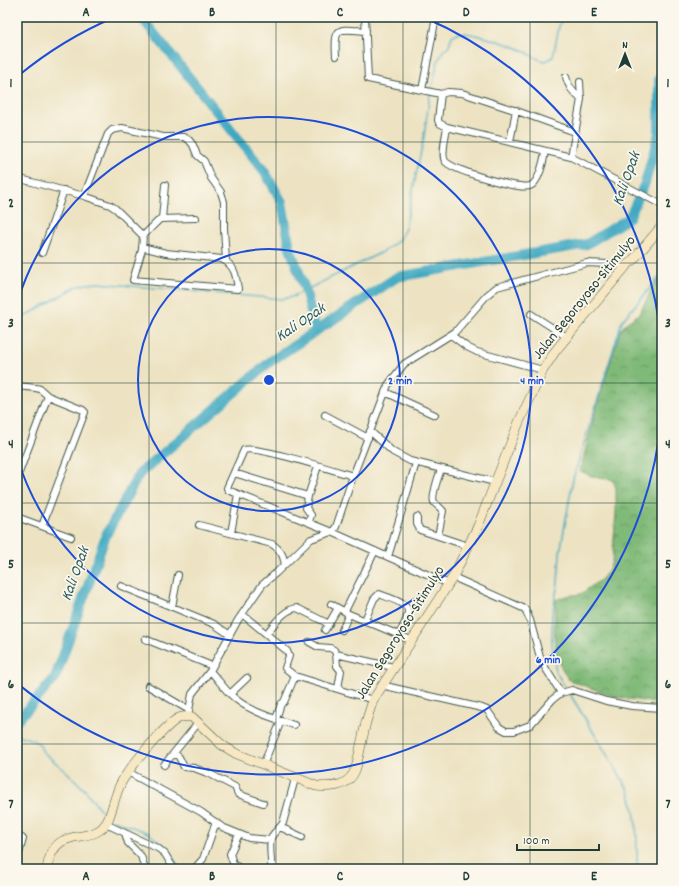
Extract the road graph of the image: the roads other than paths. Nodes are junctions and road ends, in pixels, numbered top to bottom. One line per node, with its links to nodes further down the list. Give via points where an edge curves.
1 (365, 17): 3 (street)
2 (436, 17): 7 (street)
3 (366, 30): 4 (street, via 338,31 335,38); 7 (street, via 368,79)
4 (336, 56)
5 (566, 76): 9 (street, via 574,94)
6 (580, 82): 9 (street)
7 (428, 91): 8 (street)
8 (441, 94): 10 (street, via 462,93); 11 (street, via 438,120)
9 (581, 99): 12 (street)
10 (516, 110): 12 (street); 13 (street)
11 (447, 127): 13 (street); 14 (street, via 443,156 445,160 450,165 473,175 496,181 531,186 541,170)
12 (575, 132): 15 (street)
13 (510, 142): 14 (street)
14 (545, 151): 15 (street)
15 (571, 157): 20 (street)
16 (17, 178): 18 (street)
17 (165, 185): 22 (street)
18 (64, 190): 19 (street); 26 (street)
19 (84, 196): 24 (street, via 113,207); 27 (street, via 108,134 112,130 122,128 163,137 184,137 204,161 221,192 224,202)
20 (659, 204)
21 (196, 218): 22 (street)
22 (162, 219): 24 (street)
23 (662, 226): 28 (main road, Jalan Segoroyoso-Sitimulyo)
24 (142, 236): 25 (street)
25 (142, 247): 27 (street); 27 (street, via 133,280 238,289 234,270)
26 (42, 253)
27 (226, 261)
28 (627, 265): 30 (street, via 588,263 497,287); 31 (main road, Jalan Segoroyoso-Sitimulyo)
29 (531, 314): 31 (street)
30 (451, 335): 32 (street, via 477,352); 34 (street, via 404,364)
31 (568, 337): 32 (main road, Jalan Segoroyoso-Sitimulyo)
32 (543, 370): 45 (main road, Jalan Segoroyoso-Sitimulyo)
33 (17, 386): 35 (street, via 40,389)
34 (385, 392): 37 (street); 38 (street)
35 (48, 396): 44 (street); 52 (street, via 85,413)
36 (325, 415): 38 (street)
37 (435, 415)
38 (369, 434): 39 (street, via 393,452); 43 (street)
39 (416, 463): 41 (street); 59 (street)
40 (318, 466): 42 (street, via 248,448 244,450); 43 (street); 47 (street)
41 (441, 469): 45 (street); 55 (street, via 433,498 435,504 443,511)
42 (234, 473): 46 (street, via 227,488); 47 (street)
43 (353, 476): 53 (street)
44 (17, 478)
45 (495, 482): 57 (main road, Jalan Segoroyoso-Sitimulyo)
46 (238, 494): 50 (street); 54 (street)
47 (308, 496): 50 (street, via 306,508 311,515)
48 (17, 517): 52 (street)
49 (417, 518): 55 (street, via 420,530)
50 (309, 522): 53 (street)
51 (199, 525): 54 (street)
52 (42, 526): 56 (street)
53 (332, 532): 58 (street); 60 (street, via 311,539)
54 (231, 533): 60 (street, via 272,544 283,555)
55 (438, 536): 57 (street)
56 (70, 537)
57 (468, 546): 62 (main road, Jalan Segoroyoso-Sitimulyo)
58 (376, 551): 59 (street); 67 (street)
59 (388, 557): 62 (street)
60 (285, 564): 68 (street, via 262,584)
61 (178, 575): 65 (street)
62 (451, 581): 77 (main road, Jalan Segoroyoso-Sitimulyo); 87 (street, via 525,609 541,662)
63 (121, 586): 65 (street)
64 (331, 604): 66 (street)
65 (172, 607): 74 (street, via 214,624)
66 (338, 608): 67 (street); 70 (street)
67 (347, 612): 69 (street); 72 (street)
68 (242, 614): 73 (street); 74 (street)
69 (365, 620): 75 (street); 75 (street, via 374,599 379,594 407,606 407,617)
70 (329, 624): 71 (street); 73 (street, via 293,608)
71 (325, 630)
72 (342, 630)
73 (266, 634): 82 (street, via 288,653 285,668)
74 (230, 635): 81 (street)
75 (399, 635): 77 (street)
76 (144, 639): 81 (street)
77 (411, 640): 80 (main road, Jalan Segoroyoso-Sitimulyo)
78 (309, 642): 79 (street, via 318,647 330,648)
79 (336, 654): 80 (street); 86 (street, via 336,666 341,671)
80 (393, 667): 84 (main road, Jalan Segoroyoso-Sitimulyo)
81 (211, 668): 88 (street); 91 (street, via 192,694)
82 (295, 676): 86 (street); 92 (street, via 281,704)
83 (247, 678): 88 (street)
84 (382, 685): 87 (street, via 482,708 487,710 499,727 506,731 520,730 530,725); 89 (main road, Jalan Segoroyoso-Sitimulyo)
85 (148, 686): 91 (street)
86 (338, 688): 89 (street)
87 (561, 693): 90 (street, via 576,690 606,701)
88 (230, 694): 92 (street, via 259,713)
89 (373, 700): 99 (main road, Jalan Segoroyoso-Sitimulyo, via 364,727 356,768 351,777 343,784 330,787 316,786)
90 (662, 708)
91 (188, 713): 93 (main road, Jalan Segoroyoso-Sitimulyo); 98 (main road, via 171,723)
92 (279, 720): 94 (street); 96 (street)
93 (198, 722): 95 (street); 96 (main road, Jalan Segoroyoso-Sitimulyo, via 226,748)
94 (294, 725)
95 (174, 753): 97 (street); 100 (street, via 179,756 184,767 203,771 234,788 238,794)
96 (263, 764): 99 (main road, Jalan Segoroyoso-Sitimulyo)
97 (164, 765)
98 (128, 772): 101 (street); 102 (main road, via 117,792)
99 (295, 779): 103 (street)
100 (263, 803)
101 (216, 822): 105 (street); 115 (street, via 203,859)
102 (106, 824): 104 (street); 112 (main road, via 94,833 62,841 51,852)
103 (280, 827): 107 (street); 108 (street)
104 (125, 833): 113 (street, via 128,843 141,856); 114 (street, via 159,849)
105 (239, 834): 108 (street, via 251,839); 111 (street, via 230,854 232,863)
106 (17, 837): 109 (street, via 23,839)
107 (302, 837)
108 (270, 840): 110 (street)
109 (17, 861)
110 (272, 862): 116 (street); 117 (street)
111 (238, 867)
112 (47, 869)
113 (145, 869)
114 (174, 869)
115 (194, 869)
116 (267, 869)
117 (271, 869)

